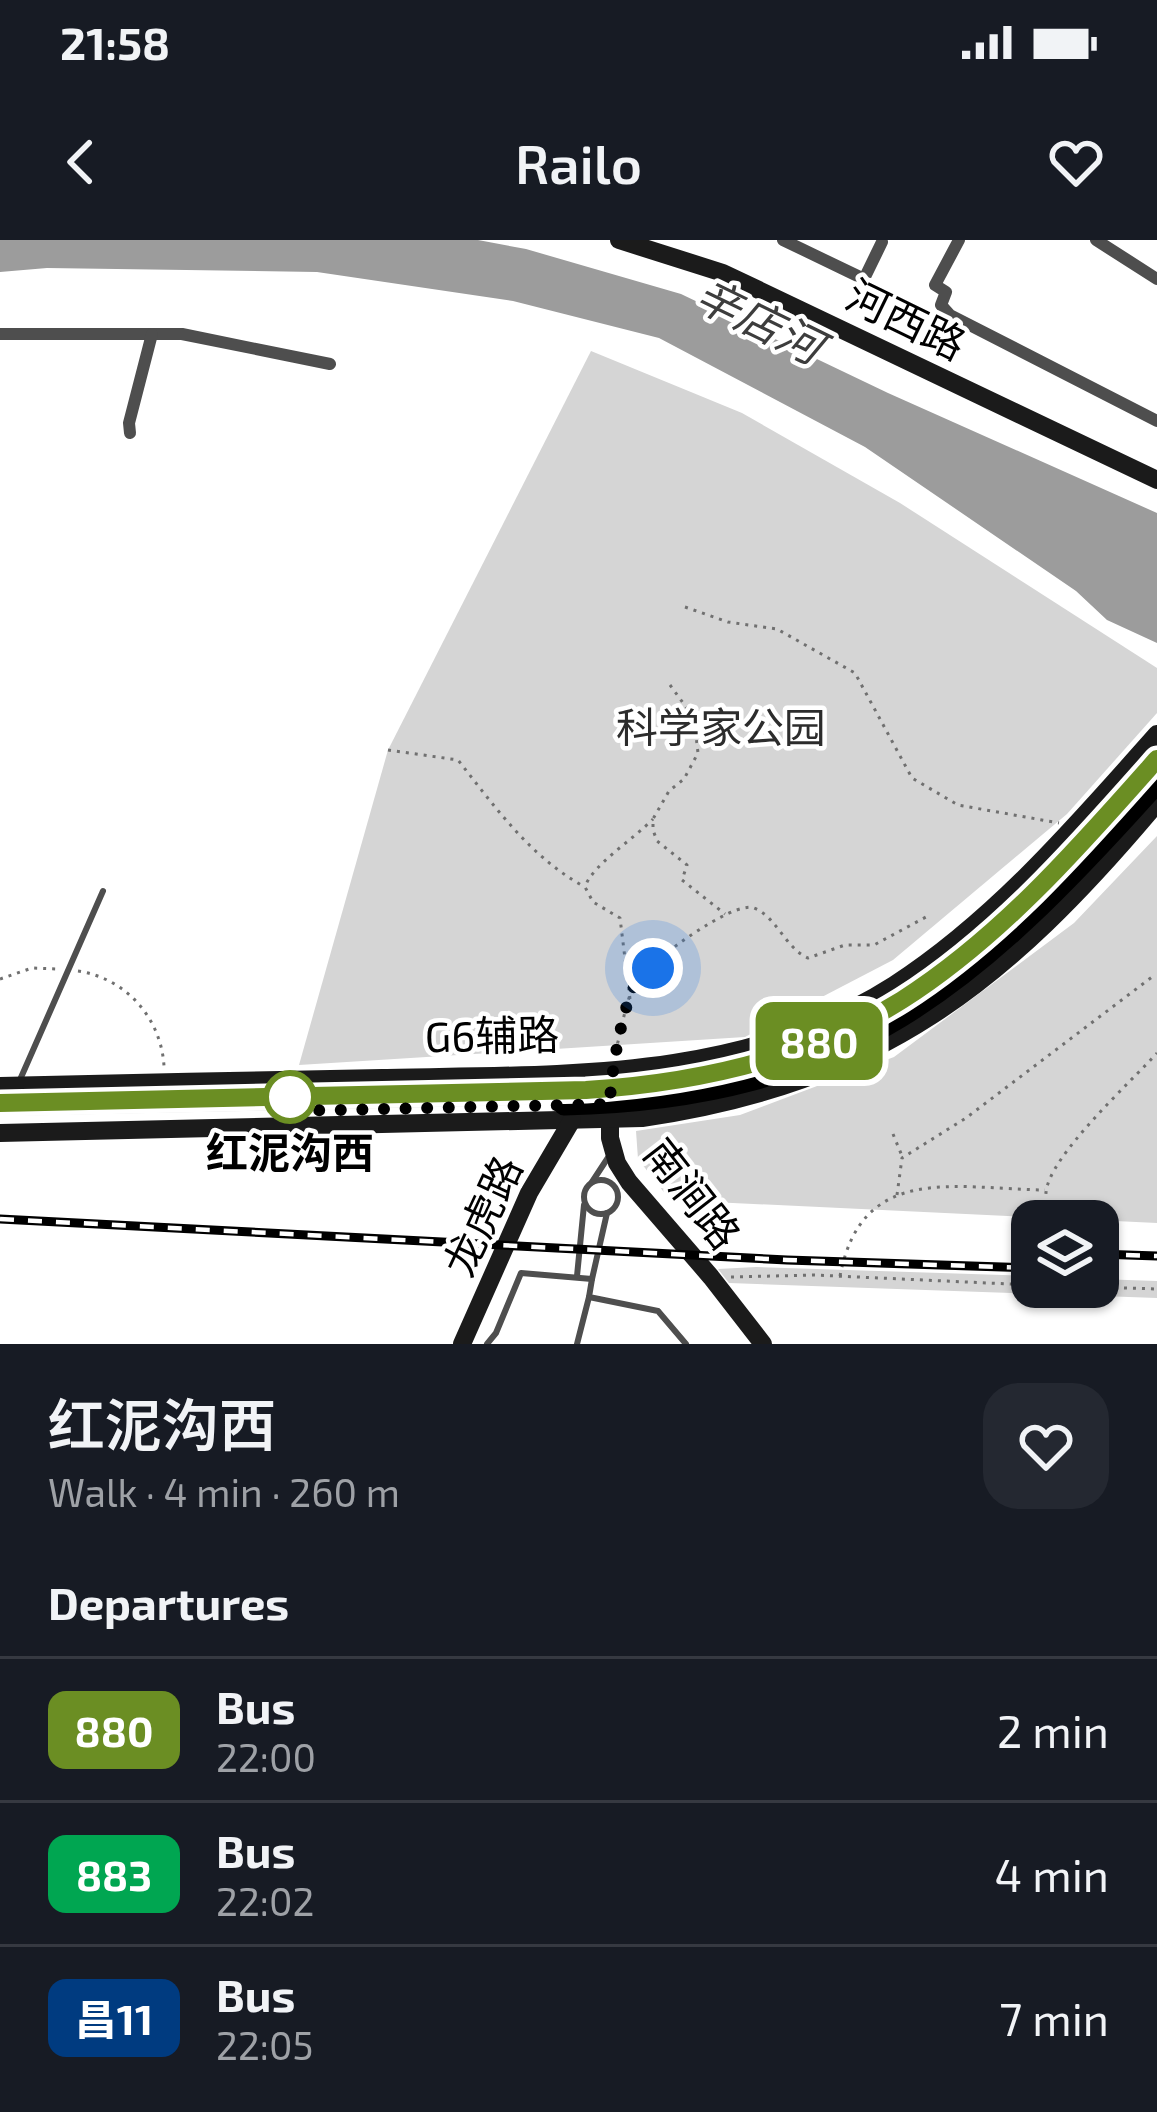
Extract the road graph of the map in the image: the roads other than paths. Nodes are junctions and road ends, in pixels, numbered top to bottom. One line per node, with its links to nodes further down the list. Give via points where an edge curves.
1 (619, 240): 12 (street, 河西路, via 723,273)
2 (783, 240): 5 (street, via 864,279)
3 (959, 240): 10 (street, via 934,285 946,292 941,305 950,315)
4 (1096, 240): 6 (street)
5 (882, 242)
6 (1157, 279)
7 (0, 334): 8 (street)
8 (152, 334): 9 (street); 11 (street)
9 (330, 364)
10 (1157, 422)
11 (130, 434)
12 (1157, 480)
13 (1157, 734): 18 (street, G6辅路, via 1005,896 871,997)
14 (1157, 760): 18 (main road, G6辅路, via 1016,909 901,1000 836,1035 759,1062)
15 (1157, 783): 18 (main road, G6辅路, via 1027,921 911,1014 844,1050 763,1078 698,1094)
16 (1157, 802): 18 (street, G6辅路, via 1037,932 919,1027 850,1064 700,1109)
17 (103, 890): 19 (lane)
18 (610, 1096): 19 (main road, G6辅路); 19 (street, G6辅路, via 164,1083); 20 (street, G6辅路); 22 (street, 南涧路)
19 (7, 1099)
20 (572, 1120): 21 (street, G6辅路); 30 (street, 龙虎路, via 529,1193)
21 (0, 1133)
22 (613, 1150): 23 (lane); 24 (street, 南涧路)
23 (592, 1182): 24 (lane); 25 (lane)
24 (623, 1189): 26 (lane); 34 (street, 南涧路, via 712,1277)
25 (584, 1202): 26 (lane); 27 (lane)
26 (607, 1213): 28 (lane)
27 (577, 1277): 28 (lane); 31 (lane, via 521,1273)
28 (592, 1280): 29 (lane)
29 (589, 1297): 32 (lane); 33 (lane, via 658,1311)
30 (462, 1344)
31 (487, 1344)
32 (577, 1344)
33 (686, 1344)
34 (763, 1344)

